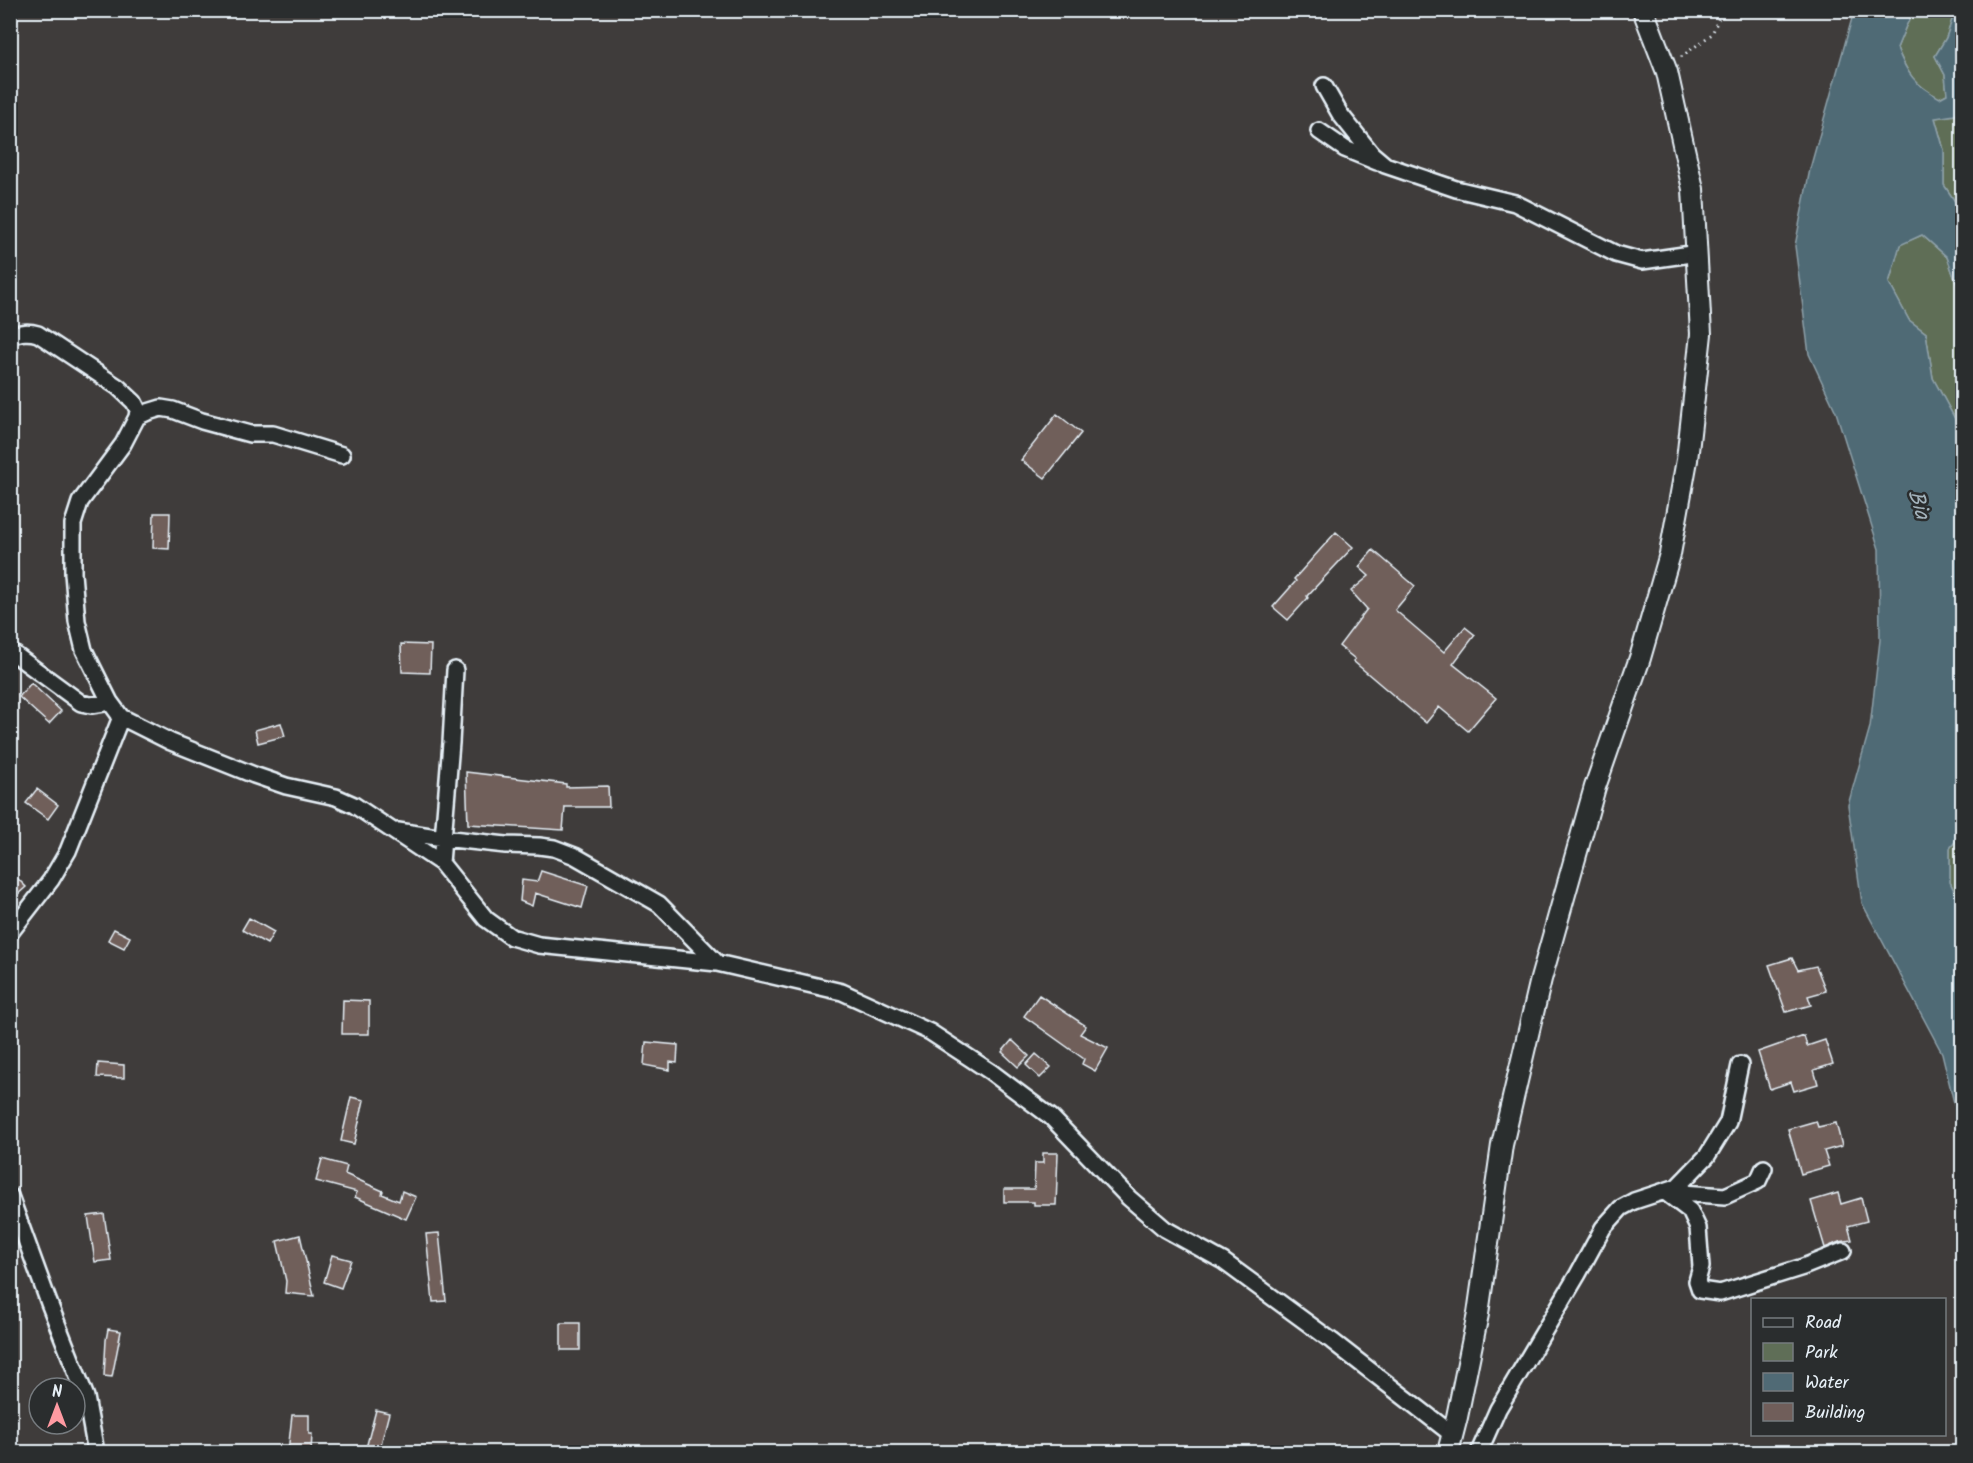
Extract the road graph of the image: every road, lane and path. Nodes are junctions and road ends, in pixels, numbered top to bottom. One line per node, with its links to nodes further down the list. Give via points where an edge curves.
1 (1643, 10): 3 (main road)
2 (1722, 10): 3 (path, via 1712,34)
3 (1665, 68): 7 (main road, via 1693,189)
4 (1324, 86): 6 (street, via 1340,114)
5 (1319, 131): 6 (street, via 1345,149)
6 (1385, 165): 7 (street, via 1456,189 1515,203 1616,254 1642,261)
7 (1698, 253): 25 (main road, via 1701,334 1687,460 1670,554 1640,658 1594,787 1541,979 1502,1145 1478,1314)
8 (10, 336): 9 (street, via 19,332 38,334 118,387 134,402)
9 (137, 417): 10 (street, via 161,408 173,410 250,434 273,434); 13 (street, via 123,444 80,502 73,524 77,621 84,650)
10 (342, 455)
11 (10, 651): 13 (street, via 81,703)
12 (455, 670): 16 (street)
13 (110, 702): 14 (street)
14 (121, 717): 15 (street, via 254,775 336,797); 18 (street, via 68,851)
15 (395, 831): 16 (street); 17 (street)
16 (443, 838): 17 (street); 19 (street, via 554,848 575,856 658,904)
17 (441, 863): 19 (street, via 486,918 510,937 539,945)
18 (10, 933)
19 (717, 963): 25 (street, via 842,992 930,1032 991,1072 1051,1117 1129,1198 1165,1229 1223,1261 1332,1341)
20 (1740, 1065): 22 (street, via 1728,1122 1707,1156 1677,1187)
21 (1764, 1168): 22 (street, via 1758,1181 1725,1196)
22 (1665, 1192): 24 (street, via 1690,1211 1698,1228 1700,1290 1719,1293); 27 (street, via 1621,1208 1603,1228 1498,1409)
23 (10, 1196): 26 (street, via 86,1397)
24 (1843, 1251)
25 (1450, 1444)
26 (96, 1452)
27 (1479, 1452)

